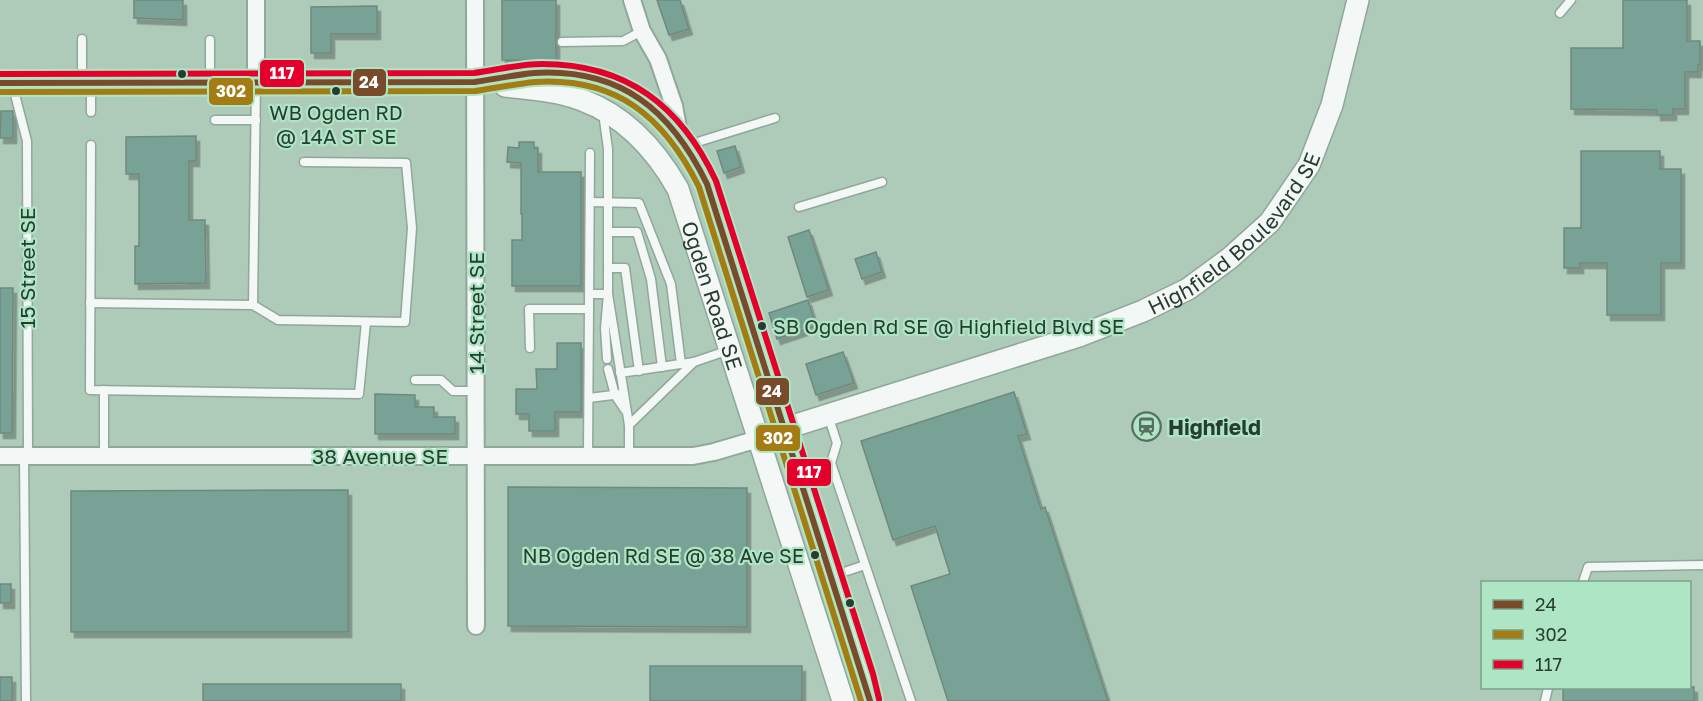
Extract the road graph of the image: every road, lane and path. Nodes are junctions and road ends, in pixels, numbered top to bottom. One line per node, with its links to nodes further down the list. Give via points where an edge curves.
1 (256, 0): 15 (street)
2 (475, 0): 11 (street, 14 Street SE)
3 (632, 0): 7 (street)
4 (1358, 0): 51 (street, Highfield Boulevard SE, via 1332,105 1309,165 1270,222 1230,258 1188,289 1143,311 1078,336)
5 (1571, 0): 6 (lane)
6 (1560, 14)
7 (642, 31): 10 (lane, via 623,41); 21 (street, via 658,59)
8 (82, 39): 13 (lane)
9 (210, 40): 14 (lane)
10 (562, 42)
11 (475, 82): 15 (street, Ogden Road SE); 16 (street, Ogden Road SE, via 582,100); 21 (street, Ogden Road SE, via 543,73 587,75 625,88 656,110); 48 (street, 14 Street SE)
12 (6, 83): 13 (street, Ogden Road SE); 56 (lane, 15 Street SE, via 27,141)
13 (87, 83): 14 (street, Ogden Road SE); 17 (lane)
14 (210, 83): 15 (street, Ogden Road SE)
15 (256, 83): 20 (lane)
16 (603, 111): 27 (lane); 38 (street, Ogden Road SE, via 622,122 650,148 678,189)
17 (91, 112)
18 (775, 118): 21 (lane)
19 (215, 120): 20 (lane)
20 (255, 120): 34 (lane)
21 (683, 139): 53 (street, Ogden Road SE, via 707,184)
22 (91, 145): 33 (lane)
23 (590, 153): 26 (lane)
24 (304, 162): 36 (lane, via 406,163 412,228 405,322)
25 (882, 182): 28 (lane)
26 (590, 202): 27 (lane); 31 (lane)
27 (609, 202): 29 (lane); 41 (lane, via 639,202 671,284)
28 (799, 207)
29 (609, 232): 30 (lane); 42 (lane, via 637,232 651,279)
30 (608, 268): 32 (lane); 44 (lane, via 625,268)
31 (589, 294): 32 (lane); 35 (lane)
32 (608, 294): 39 (lane); 45 (lane)
33 (90, 303): 34 (lane); 47 (lane, via 90,390)
34 (253, 305): 36 (lane, via 278,320)
35 (589, 309): 37 (lane, via 529,309); 50 (lane)
36 (366, 322): 47 (lane, via 359,394)
37 (530, 348)
38 (730, 350): 40 (lane); 54 (street, Ogden Road SE)
39 (607, 358)
40 (694, 362): 41 (lane); 52 (lane)
41 (681, 364): 42 (lane)
42 (662, 367): 44 (lane)
43 (608, 369): 49 (lane)
44 (639, 370): 45 (lane)
45 (620, 373): 49 (lane)
46 (415, 380): 48 (lane, via 441,380 453,391)
47 (104, 390): 57 (lane)
48 (476, 391): 58 (street, 14 Street SE)
49 (620, 394): 50 (lane); 52 (lane)
50 (588, 398): 59 (lane)
51 (828, 415): 53 (street, Highfield Boulevard SE); 61 (lane, via 837,443 831,463)
52 (628, 425): 60 (lane)
53 (784, 428): 54 (street, Highfield Boulevard SE); 63 (street, Ogden Road SE)
54 (758, 439): 60 (street, 38 Avenue SE, via 693,456); 67 (street, Ogden Road SE)
55 (0, 456): 56 (street, 38 Avenue SE)
56 (26, 456): 57 (street, 38 Avenue SE); 66 (lane, 15 Street SE)
57 (104, 456): 58 (street, 38 Avenue SE)
58 (476, 456): 59 (street, 38 Avenue SE); 65 (street, 14 Street SE)
59 (588, 456): 60 (street, 38 Avenue SE)
60 (629, 456)
61 (865, 565): 63 (lane); 69 (lane)
62 (1703, 565): 64 (lane, via 1588,567)
63 (832, 576): 68 (street, Ogden Road SE)
64 (1583, 581)
65 (476, 626)
66 (26, 701)
67 (843, 701)
68 (870, 701)
69 (910, 701)

